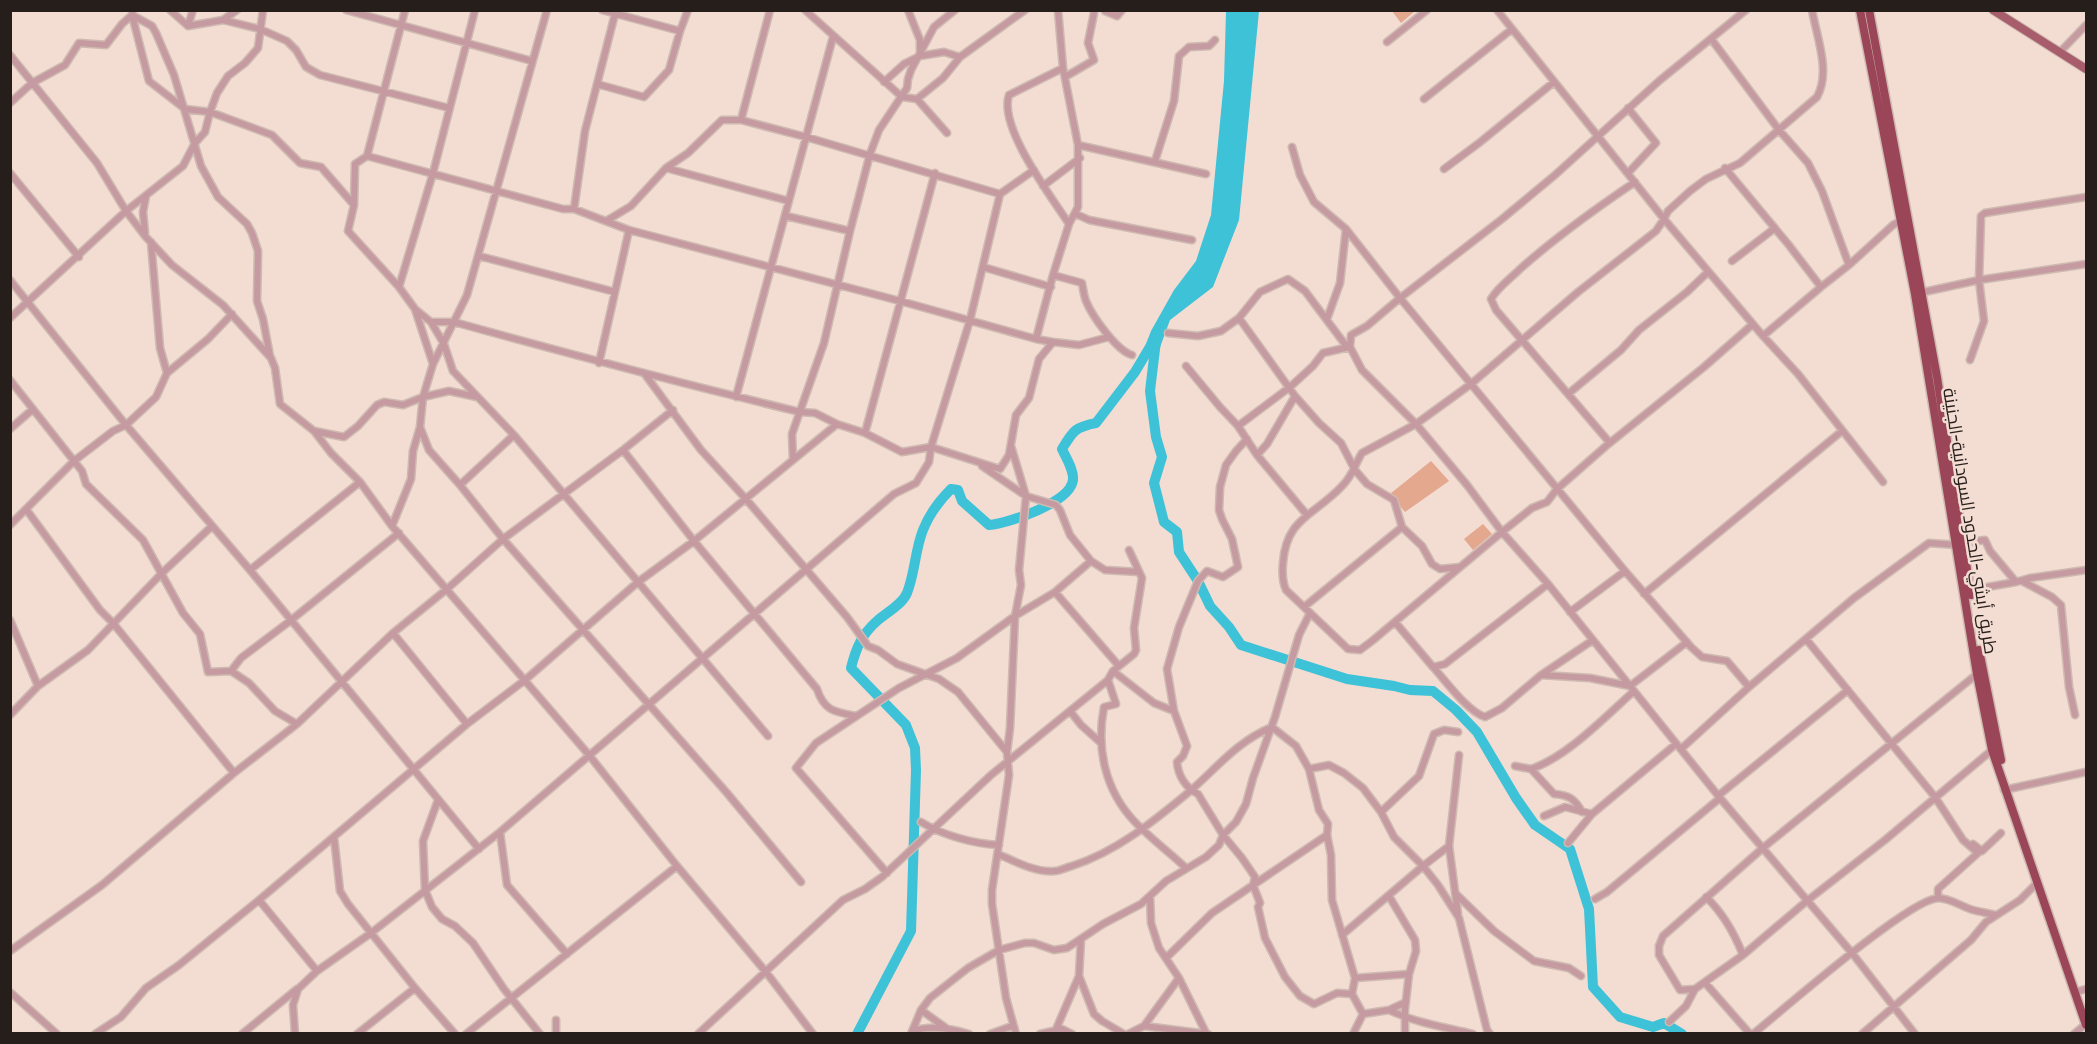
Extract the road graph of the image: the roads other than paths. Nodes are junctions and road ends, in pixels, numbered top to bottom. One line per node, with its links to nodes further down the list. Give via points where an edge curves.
1 (170, 10): 30 (street)
2 (193, 10): 30 (street)
3 (237, 10): 29 (street)
4 (263, 10): 34 (street)
5 (346, 10): 31 (street)
6 (405, 10): 31 (street)
7 (475, 10): 40 (street)
8 (547, 10): 46 (street)
9 (602, 10): 28 (street)
10 (688, 10): 35 (street)
11 (770, 10): 63 (street)
12 (805, 10): 37 (street)
13 (908, 10): 44 (street, via 920,40)
14 (955, 10): 44 (street, via 934,27)
15 (1025, 10): 45 (street)
16 (1058, 10): 47 (street)
17 (1122, 10): 25 (street, via 1117,15)
18 (1427, 10): 41 (street)
19 (1497, 10): 33 (street)
20 (1746, 10): 38 (street)
21 (1812, 10): 64 (street, via 1823,86 1817,97)
22 (1860, 10): 36 (highway, طريق أبشي-الحدود السودانية-الجنينة)
23 (1869, 10): 36 (highway)
24 (1993, 10): 42 (main road)
25 (1106, 11): 26 (street)
26 (1091, 12): 49 (street, via 1088,43 1094,60)
27 (132, 13): 52 (street, via 106,45 79,43 65,65); 61 (street, via 156,33); 61 (street, via 149,81)
28 (616, 13): 35 (street); 53 (street)
29 (224, 20): 30 (street); 34 (street)
30 (189, 26)
31 (401, 26): 40 (street); 54 (street)
32 (2086, 26): 42 (street)
33 (1512, 28): 51 (street); 57 (street)
34 (260, 29): 54 (street, via 287,41 306,67 320,75); 62 (street, via 258,48 228,76)
35 (680, 31): 53 (street, via 669,70 644,97)
36 (1869, 32): 97 (highway, طريق أبشي-الحدود السودانية-الجنينة)
37 (833, 37): 50 (street); 67 (street)
38 (1712, 39): 60 (street); 64 (street)
39 (1215, 40): 74 (street, via 1209,45 1189,47 1179,56 1174,101)
40 (466, 42): 46 (street); 59 (street)
41 (1388, 42)
42 (2060, 52): 48 (main road)
43 (10, 55): 52 (street)
44 (920, 56): 45 (street, via 944,52); 50 (street); 55 (street)
45 (960, 57): 56 (street, via 943,78)
46 (532, 61): 86 (street)
47 (1063, 68): 49 (street); 78 (street, via 1009,94 1013,132)
48 (2086, 69)
49 (1065, 77): 69 (street)
50 (884, 82): 55 (street)
51 (1554, 82): 66 (street); 77 (street)
52 (32, 83): 58 (street); 93 (street, via 97,163)
53 (597, 84): 92 (street, via 585,131)
54 (384, 90): 59 (street); 72 (street)
55 (902, 96): 56 (street); 71 (street, via 879,130)
56 (917, 99): 65 (street)
57 (1424, 99)
58 (10, 103)
59 (449, 108): 80 (street)
60 (1628, 108): 66 (street); 82 (street, via 1656,143)
61 (185, 110): 62 (street); 68 (street)
62 (210, 112): 68 (street, via 205,132); 91 (street, via 272,135 300,163 321,167)
63 (741, 120): 67 (street); 75 (street, via 722,120)
64 (1779, 130): 76 (street, via 1740,163); 111 (street, via 1808,164)
65 (947, 133)
66 (1597, 136): 82 (street); 124 (street, via 1502,219)
67 (806, 137): 71 (street); 90 (street)
68 (195, 143): 88 (street, via 183,166); 145 (street, via 201,166 218,197 247,224 258,250 257,301)
69 (1078, 145): 73 (street); 74 (street)
70 (1292, 147): 101 (street, via 1314,202)
71 (870, 154): 81 (street); 103 (street)
72 (367, 156): 80 (street); 91 (street, via 355,164)
73 (1080, 158): 85 (street); 94 (street)
74 (1155, 161): 83 (street)
75 (666, 168): 90 (street); 98 (street, via 631,206)
76 (1725, 168): 96 (street, via 1690,190); 100 (street)
77 (1444, 169)
78 (1034, 170): 85 (street); 87 (street)
79 (10, 173): 108 (street)
80 (433, 173): 86 (street); 119 (street)
81 (935, 173): 87 (street); 125 (street)
82 (1628, 173): 84 (street)
83 (1206, 174)
84 (1635, 182): 96 (street); 140 (street, via 1584,216 1496,291 1491,299 1496,310)
85 (1043, 186): 99 (street)
86 (496, 191): 92 (street); 107 (street)
87 (1000, 194): 112 (street)
88 (146, 195): 93 (street); 104 (street)
89 (2086, 196): 117 (street, via 1985,213 1980,220)
90 (789, 201): 95 (street)
91 (354, 205): 119 (street, via 348,231)
92 (574, 209): 98 (street)
93 (126, 211): 104 (street); 108 (street)
94 (1076, 214): 99 (street); 105 (street, via 1089,220)
95 (786, 216): 103 (street); 113 (street)
96 (1664, 219): 114 (street); 140 (street, via 1656,231)
97 (1905, 219): 111 (street); 123 (highway, طريق أبشي-الحدود السودانية-الجنينة)
98 (606, 221): 102 (street)
99 (1069, 224): 115 (street)
100 (1775, 228): 109 (street); 121 (street)
101 (1346, 229): 124 (street); 132 (street, via 1340,283)
102 (629, 230): 113 (street); 122 (street)
103 (850, 231): 118 (street)
104 (145, 236): 106 (street)
105 (1192, 240)
106 (151, 241): 128 (street, via 172,264); 151 (street, via 160,348)
107 (479, 256): 122 (street); 134 (street)
108 (79, 257): 126 (street)
109 (1732, 261)
110 (2086, 264): 117 (street)
111 (1849, 265): 121 (street)
112 (983, 267): 120 (street); 131 (street)
113 (770, 268): 118 (street); 159 (street)
114 (1708, 272): 135 (street); 155 (street)
115 (1053, 275): 120 (street); 138 (street, via 1082,283 1086,302)
116 (10, 280): 126 (street)
117 (1979, 280): 123 (street); 146 (street, via 1984,321)
118 (837, 285): 125 (street); 162 (street, via 824,343)
119 (399, 287): 127 (street)
120 (1051, 287): 139 (street)
121 (1821, 287): 137 (street)
122 (615, 292): 147 (street)
123 (1919, 293): 200 (highway, طريق أبشي-الحدود السودانية-الجنينة)
124 (1400, 298): 143 (street, via 1351,335); 153 (street)
125 (900, 301): 131 (street); 171 (street)
126 (29, 302): 129 (street); 165 (street)
127 (415, 309): 133 (street); 148 (street)
128 (232, 314): 145 (street); 151 (street)
129 (10, 318)
130 (1239, 318): 132 (street, via 1260,292 1288,279 1305,291); 136 (street, via 1221,331 1198,336); 154 (street)
131 (970, 320): 139 (street); 176 (street)
132 (1327, 320): 143 (street)
133 (431, 321): 134 (street); 142 (street)
134 (454, 322): 142 (street); 147 (street)
135 (1753, 324): 137 (street); 175 (street)
136 (1168, 333)
137 (1763, 336): 170 (street)
138 (1109, 337): 141 (street, via 1079,345); 144 (street)
139 (1036, 339): 141 (street)
140 (1522, 340): 153 (street); 155 (street)
141 (1053, 342): 174 (street, via 1039,358 1029,398 1016,415)
142 (444, 344): 148 (street); 158 (street, via 453,371)
143 (1348, 347): 154 (street, via 1323,353); 164 (street, via 1362,370)
144 (1132, 355)
145 (271, 358): 169 (street, via 280,404)
146 (1970, 360)
147 (599, 363): 150 (street)
148 (433, 364): 157 (street)
149 (1186, 366): 166 (street)
150 (643, 372): 159 (street); 161 (street)
151 (167, 373): 165 (street, via 156,397)
152 (10, 380): 160 (street)
153 (1471, 384): 164 (street); 186 (street)
154 (1290, 387): 156 (street); 166 (street)
155 (1568, 394): 175 (street)
156 (1295, 396): 178 (street); 182 (street, via 1341,443)
157 (423, 397): 158 (street, via 449,392); 167 (street); 169 (street, via 403,405 377,405 344,437)
158 (478, 397): 172 (street)
159 (736, 397): 162 (street)
160 (33, 409): 168 (street); 181 (street)
161 (673, 410): 177 (street); 189 (street, via 700,450)
162 (800, 412): 163 (street, via 815,413); 179 (street, via 792,434)
163 (837, 424): 171 (street); 179 (street)
164 (1416, 424): 182 (street, via 1362,453); 196 (street)
165 (126, 425): 181 (street); 193 (street)
166 (1238, 426): 173 (street)
167 (420, 427): 185 (street, via 429,450); 194 (street, via 411,479)
168 (10, 429)
169 (314, 431): 183 (street)
170 (1842, 431): 184 (street); 216 (street)
171 (865, 433): 176 (street, via 902,452)
172 (514, 435): 185 (street); 187 (street)
173 (1247, 439): 178 (street); 247 (street, via 1226,465 1220,487 1221,519 1232,539 1238,567 1223,577 1207,571 1198,581 1167,669)
174 (1010, 443): 180 (street, via 1009,455 1000,469); 188 (street)
175 (1610, 443): 186 (street)
176 (931, 447): 180 (street); 205 (street, via 929,462 916,483 894,494)
177 (623, 450): 187 (street); 199 (street)
178 (1257, 455): 191 (street)
179 (793, 459): 189 (street)
180 (971, 460): 188 (street)
181 (74, 461): 190 (street); 209 (street, via 86,484 143,540)
182 (1355, 470): 191 (street, via 1327,501); 195 (street, via 1367,484 1394,500)
183 (360, 482): 194 (street); 204 (street)
184 (1883, 482)
185 (460, 485): 198 (street)
186 (1557, 489): 196 (street, via 1547,502 1532,508); 207 (street)
187 (563, 494): 198 (street); 211 (street)
188 (1026, 496): 202 (street, via 1056,505 1070,535); 221 (street)
189 (745, 498): 199 (street); 205 (street)
190 (26, 509): 192 (street); 225 (street)
191 (1307, 515): 217 (street, via 1286,540 1282,569 1286,590)
192 (10, 525)
193 (212, 526): 204 (street); 209 (street)
194 (392, 526): 197 (street)
195 (1402, 528): 203 (street, via 1422,546 1432,564 1440,569); 217 (street)
196 (1502, 532): 203 (street); 212 (street)
197 (399, 533): 213 (street); 223 (street)
198 (503, 539): 213 (street); 226 (street)
199 (694, 541): 211 (street); 220 (street)
200 (1960, 544): 210 (street, via 1985,540 1990,551); 214 (highway); 228 (street, via 1929,543); 236 (highway, طريق أبشي-الحدود السودانية-الجنينة)
201 (1130, 550): 208 (street)
202 (1091, 561): 208 (street, via 1105,570); 215 (street)
203 (1460, 567): 224 (street)
204 (250, 570): 223 (street)
205 (807, 570): 220 (street); 235 (street, via 848,616 868,646 897,664)
206 (2086, 570): 210 (street)
207 (1625, 571): 216 (street); 218 (street)
208 (1139, 572): 233 (street, via 1142,578 1134,635 1136,650)
209 (162, 573): 225 (street); 234 (street, via 183,613 200,634 208,672)
210 (2019, 581): 214 (street); 249 (street, via 2061,605)
211 (638, 582): 226 (street); 231 (street)
212 (1548, 584): 218 (street); 232 (street, via 1446,664)
213 (447, 589): 227 (street); 238 (street)
214 (1970, 590): 251 (highway)
215 (1055, 592): 221 (street); 233 (street)
216 (1644, 594): 230 (street)
217 (1304, 607): 219 (street)
218 (1570, 612): 229 (street)
219 (1310, 613): 224 (street, via 1348,649 1360,650); 254 (street, via 1299,635)
220 (756, 614): 231 (street); 250 (street, via 817,689 820,701 833,711)
221 (1016, 616): 235 (street, via 957,658); 261 (street)
222 (10, 620): 241 (street)
223 (290, 621): 234 (street, via 241,658); 240 (street)
224 (1395, 622): 232 (street)
225 (113, 623): 241 (street, via 88,650); 270 (street)
226 (583, 631): 238 (street); 245 (street)
227 (393, 633): 240 (street); 253 (street)
228 (1806, 639): 242 (street); 244 (street)
229 (1593, 640): 237 (street); 243 (street)
230 (1687, 642): 242 (street, via 1702,657 1726,661); 243 (street)
231 (703, 658): 245 (street); 256 (street)
232 (1433, 667): 237 (street, via 1470,707 1485,717)
233 (1116, 669): 239 (street); 247 (street, via 1154,703)
234 (231, 671): 252 (street, via 249,683 274,711)
235 (924, 674): 250 (street); 261 (street, via 958,692)
236 (1977, 674): 251 (highway, طريق أبشي-الحدود السودانية-الجنينة); 258 (street)
237 (1541, 675): 243 (street, via 1590,678)
238 (525, 680): 253 (street); 262 (street)
239 (1108, 680): 246 (street); 257 (street, via 1116,704 1104,707)
240 (341, 682): 252 (street); 268 (street)
241 (38, 686): 248 (street)
242 (1749, 687): 259 (street)
243 (1632, 689): 259 (street); 267 (street, via 1563,752)
244 (1848, 690): 258 (street); 273 (street)
245 (648, 703): 262 (street); 300 (street)
246 (1070, 711): 257 (street); 264 (street)
247 (1174, 711): 271 (street, via 1187,746 1177,762 1177,771)
248 (11, 712)
249 (2074, 714)
250 (856, 716): 299 (street, via 816,743 796,768)
251 (1989, 722): 260 (highway, طريق أبشي-الحدود السودانية-الجنينة); 272 (highway)
252 (297, 724): 270 (street)
253 (467, 724): 268 (street)
254 (1272, 727): 266 (street, via 1296,746); 271 (street, via 1231,752); 286 (street, via 1242,814)
255 (1458, 732): 276 (street, via 1444,730 1434,734 1419,776)
256 (768, 736)
257 (1101, 743): 282 (street, via 1106,775 1117,798)
258 (1891, 743): 274 (street); 293 (street)
259 (1679, 747): 273 (street); 278 (street)
260 (1992, 750): 272 (highway, طريق أبشي-الحدود السودانية-الجنينة); 274 (street)
261 (1007, 752): 264 (street)
262 (589, 755): 284 (street); 296 (street)
263 (1459, 755): 292 (street)
264 (1007, 762): 283 (street); 291 (street, via 1009,775)
265 (1515, 766): 267 (street)
266 (1310, 769): 276 (street, via 1329,765 1344,773 1363,788); 287 (street)
267 (1531, 769): 277 (street, via 1554,794 1567,795)
268 (414, 771): 275 (street); 288 (street)
269 (2086, 772): 272 (street)
270 (234, 773): 318 (street, via 102,885)
271 (1191, 790): 282 (street); 286 (street, via 1198,794)
272 (2007, 790): 289 (highway, طريق أبشي-الحدود السودانية-الجنينة)
273 (1720, 796): 293 (street); 309 (street)
274 (1935, 797): 280 (street); 311 (street)
275 (438, 800): 294 (street); 303 (street, via 423,841)
276 (1381, 812): 297 (street, via 1394,837)
277 (1582, 812): 278 (street); 279 (street, via 1565,807)
278 (1592, 814): 290 (street)
279 (1544, 816)
280 (1951, 820): 285 (street, via 1982,851); 308 (street, via 1963,840 1978,853 1938,890)
281 (921, 822): 283 (street)
282 (1142, 828): 295 (street, via 1087,861 1054,872); 298 (street)
283 (933, 830): 291 (street, via 978,844); 299 (street)
284 (500, 832): 294 (street); 320 (street, via 507,885)
285 (2001, 832)
286 (1223, 835): 298 (street, via 1206,857); 302 (street, via 1255,877)
287 (1328, 835): 302 (street); 315 (street, via 1332,900)
288 (334, 837): 310 (street); 314 (street, via 340,891)
289 (2024, 838): 301 (highway, طريق أبشي-الحدود السودانية-الجنينة); 334 (highway)
290 (1568, 843)
291 (999, 846): 295 (street)
292 (1449, 846): 297 (street); 304 (street)
293 (1764, 847): 307 (street); 311 (street)
294 (479, 849): 303 (street)
295 (998, 854): 317 (street, via 992,904)
296 (676, 866): 320 (street); 324 (street)
297 (1423, 866): 306 (street); 313 (street)
298 (1186, 868): 305 (street)
299 (887, 873): 324 (street, via 843,900)
300 (801, 882)
301 (2037, 883): 312 (street); 347 (highway, طريق أبشي-الحدود السودانية-الجنينة)
302 (1253, 885): 322 (street, via 1212,913); 336 (street, via 1265,938 1285,977 1300,996 1314,1004 1337,993)
303 (425, 890): 314 (street); 337 (street, via 432,907 473,943)
304 (1455, 892): 313 (street); 327 (street, via 1494,931 1534,961 1569,968)
305 (1150, 896): 316 (street); 322 (street, via 1151,923)
306 (1389, 896): 315 (street); 325 (street, via 1415,940)
307 (1706, 897): 321 (street, via 1737,940); 333 (street, via 1663,936 1659,946 1659,955 1680,990)
308 (1938, 898): 312 (street); 319 (street, via 1928,900)
309 (1595, 899)
310 (259, 900): 323 (street); 356 (street, via 146,988 127,1012)
311 (1808, 900): 319 (street); 321 (street)
312 (1995, 915): 339 (street)
313 (1459, 918): 375 (street)
314 (371, 933): 323 (street); 331 (street)
315 (1342, 935): 329 (street)
316 (1081, 939): 317 (street, via 1060,950 1034,943); 326 (street)
317 (999, 950): 340 (street, via 968,968); 348 (street)
318 (10, 951)
319 (1852, 953): 339 (street); 376 (street)
320 (567, 954): 337 (street)
321 (1743, 955): 333 (street)
322 (1166, 957): 328 (street)
323 (317, 971): 332 (street)
324 (766, 972): 364 (street); 365 (street)
325 (1409, 974): 329 (street); 338 (street)
326 (1079, 976): 353 (street); 371 (street, via 1094,1014)
327 (1581, 976)
328 (1179, 978): 349 (street); 354 (street)
329 (1355, 978): 336 (street)
330 (1707, 985): 376 (street)
331 (415, 988): 359 (street); 360 (street)
332 (298, 989): 357 (street); 358 (street, via 293,1005)
333 (1695, 989): 346 (street, via 1686,1006)
334 (2083, 990): 342 (highway)
335 (10, 992): 355 (street)
336 (1352, 994): 343 (street)
337 (511, 998): 361 (street); 362 (street)
338 (1406, 1002): 341 (street); 344 (street)
339 (1894, 1007): 377 (street); 378 (street)
340 (921, 1010): 350 (street); 351 (street)
341 (1389, 1010): 343 (street); 344 (street)
342 (2086, 1011)
343 (1363, 1014): 372 (street)
344 (1405, 1017): 373 (street); 374 (street)
345 (556, 1020): 363 (street)
346 (1669, 1022)
347 (2086, 1024): 379 (street)
348 (1012, 1026): 367 (street); 368 (street)
349 (1144, 1026): 354 (street); 371 (street)
350 (946, 1029): 351 (street, via 923,1027); 352 (street)
351 (911, 1032)
352 (960, 1032): 366 (street)
353 (1055, 1032): 369 (street); 370 (street, via 1062,1029)
354 (1207, 1033)
355 (57, 1034)
356 (95, 1034)
357 (242, 1034)
358 (295, 1034)
359 (357, 1034)
360 (455, 1034)
361 (466, 1034)
362 (540, 1034)
363 (556, 1034)
364 (698, 1034)
365 (813, 1034)
366 (969, 1034)
367 (990, 1034)
368 (1016, 1034)
369 (1040, 1034)
370 (1071, 1034)
371 (1126, 1034)
372 (1353, 1034)
373 (1405, 1034)
374 (1473, 1034)
375 (1490, 1034)
376 (1752, 1034)
377 (1862, 1034)
378 (1915, 1034)
379 (2074, 1034)

